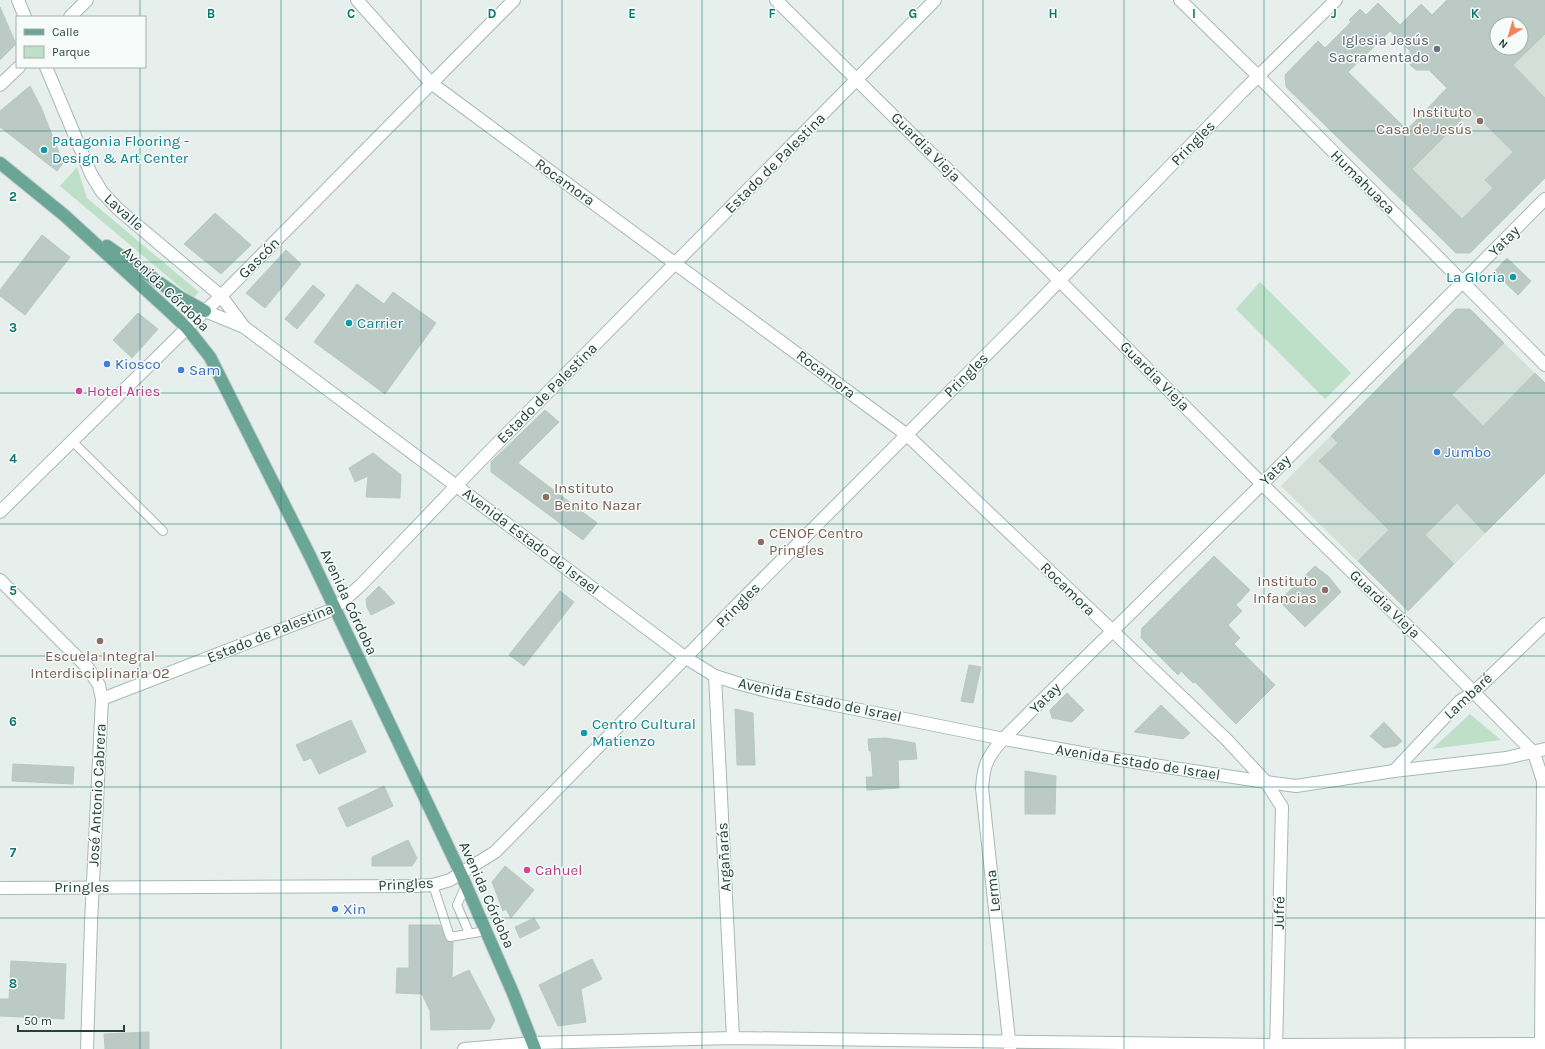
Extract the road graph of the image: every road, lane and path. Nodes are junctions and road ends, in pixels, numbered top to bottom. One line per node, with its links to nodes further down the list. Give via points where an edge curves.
1 (18, 0): 9 (street)
2 (87, 0): 10 (street)
3 (358, 0): 15 (street, Rocamora)
4 (514, 0): 15 (street, Gascón)
5 (776, 0): 14 (street, Guardia Vieja)
6 (936, 0): 14 (street, Estado de Palestina)
7 (1180, 0): 13 (street, Humahuaca)
8 (1336, 0): 13 (street, Pringles)
9 (25, 16)
10 (71, 16)
11 (18, 68): 16 (street)
12 (46, 68): 23 (street, Lavalle, via 91,174 102,192 118,209)
13 (1258, 76): 21 (street, Pringles); 22 (street, Humahuaca)
14 (857, 80): 20 (street, Estado de Palestina); 21 (street, Guardia Vieja)
15 (431, 84): 20 (street, Rocamora); 23 (street, Gascón)
16 (0, 85)
17 (0, 163): 19 (main road, Avenida Córdoba)
18 (1545, 199): 22 (street, Yatay)
19 (64, 215): 24 (main road, Avenida Córdoba, via 180,297); 26 (main road, Avenida Córdoba)
20 (676, 263): 28 (street, Rocamora); 31 (street, Estado de Palestina)
21 (1060, 280): 28 (street, Pringles); 30 (street, Guardia Vieja)
22 (1463, 282): 27 (street, Humahuaca); 30 (street, Yatay)
23 (221, 296): 24 (street, Gascón); 25 (street, Lavalle)
24 (205, 310): 25 (street, Avenida Estado de Israel); 26 (street, Gascón)
25 (244, 327): 31 (street, Avenida Estado de Israel)
26 (187, 328): 29 (street, Gascón); 35 (main road, Avenida Córdoba, via 210,356)
27 (1545, 365)
28 (907, 435): 37 (street, Rocamora); 38 (street, Pringles)
29 (72, 441): 32 (street, Gascón); 33 (lane)
30 (1262, 484): 37 (street, Yatay); 40 (street, Guardia Vieja)
31 (458, 486): 35 (street, Estado de Palestina); 38 (street, Avenida Estado de Israel)
32 (0, 512)
33 (162, 531)
34 (0, 580): 41 (street, José Antonio Cabrera, via 88,668 98,685)
35 (334, 609): 41 (street, Estado de Palestina); 46 (main road, Avenida Córdoba)
36 (1545, 624): 40 (street, Lambaré)
37 (1112, 632): 42 (street, Yatay); 45 (street, Rocamora, via 1227,740)
38 (686, 658): 39 (street, Avenida Estado de Israel); 46 (street, Pringles, via 495,852)
39 (715, 676): 42 (street, Avenida Estado de Israel, via 771,692); 52 (street, Argañarás)
40 (1473, 692): 43 (street, Guardia Vieja); 44 (street, Lambaré, via 1460,701)
41 (102, 699): 48 (street, José Antonio Cabrera)
42 (1004, 739): 45 (street, Avenida Estado de Israel); 53 (street, Lerma, via 988,760 982,788)
43 (1539, 751): 44 (street, Avenida Estado de Israel, via 1506,758); 55 (street, via 1543,781)
44 (1394, 771): 45 (street, Avenida Estado de Israel, via 1296,786)
45 (1266, 782): 56 (street, Jufré, via 1282,807)
46 (464, 879): 47 (street, Pringles); 50 (main road, Avenida Córdoba); 51 (lane, via 457,905)
47 (433, 885): 48 (street, Pringles); 51 (lane, via 450,937)
48 (92, 887): 49 (street, Pringles); 57 (street, José Antonio Cabrera)
49 (0, 888)
50 (486, 931): 51 (lane); 54 (main road, Avenida Córdoba)
51 (469, 933)
52 (733, 1038): 53 (street); 54 (street)
53 (1010, 1045): 56 (street)
54 (534, 1046): 58 (street)
55 (1542, 1046): 56 (street)
56 (1276, 1047)
57 (87, 1049)
58 (464, 1049)

